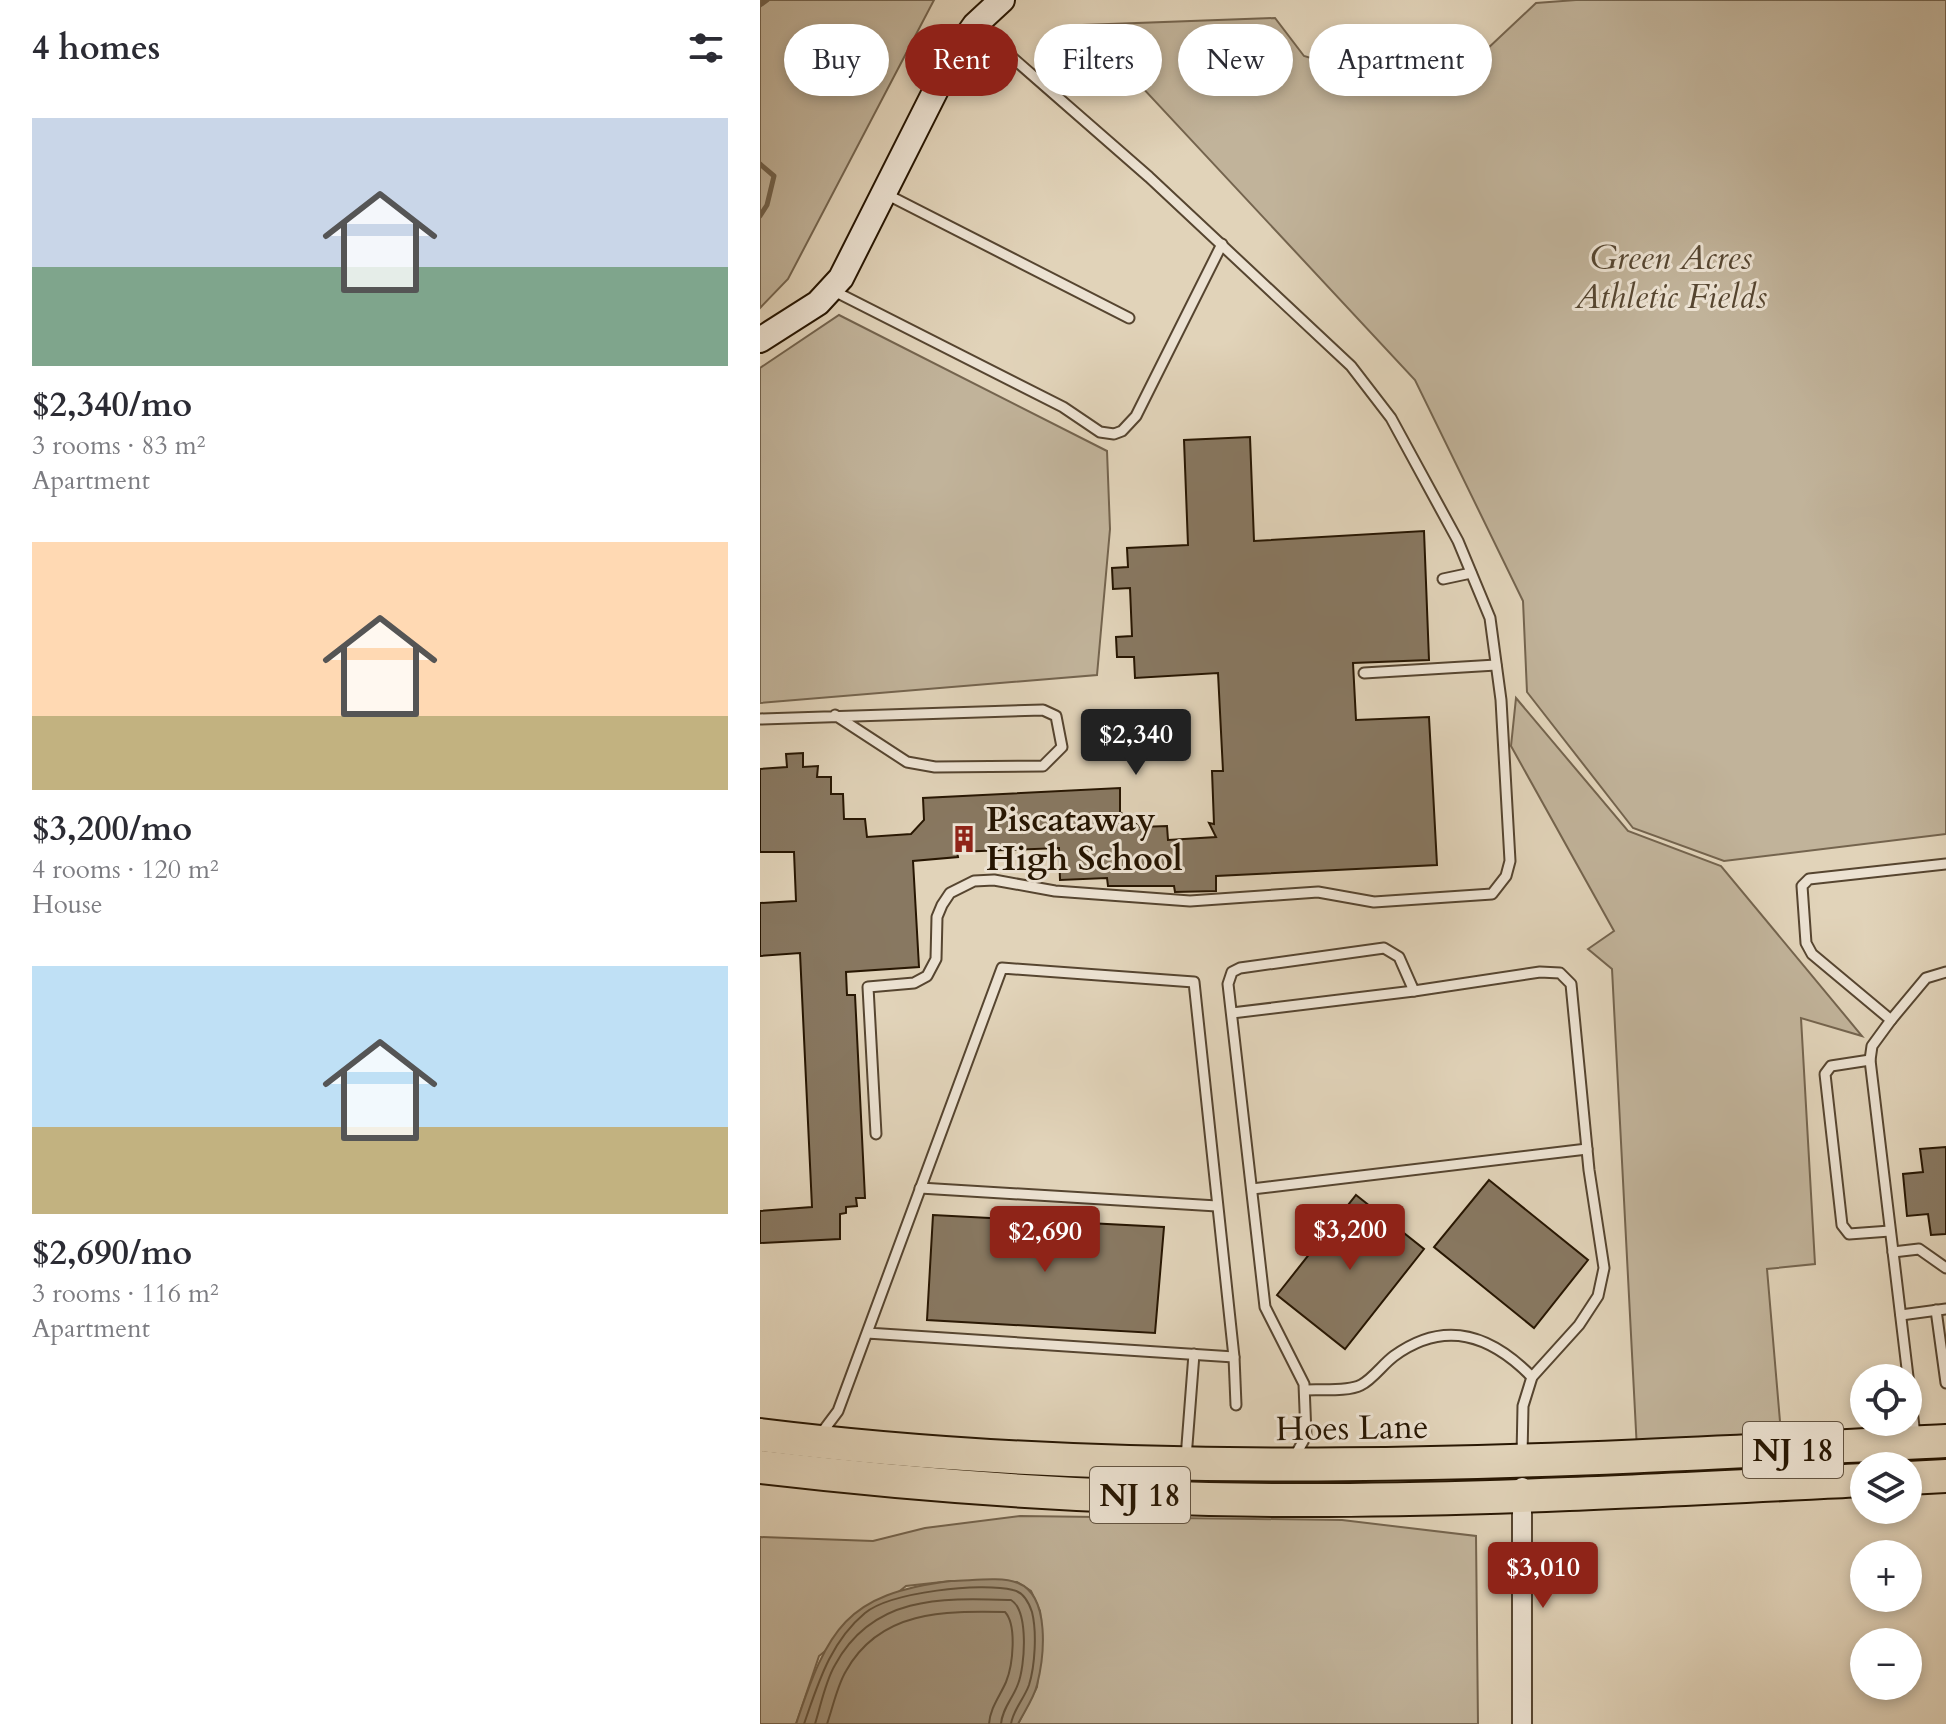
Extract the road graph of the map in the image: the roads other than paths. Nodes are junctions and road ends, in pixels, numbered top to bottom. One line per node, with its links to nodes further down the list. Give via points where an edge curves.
1 (1002, 0): 2 (street)
2 (976, 24)
3 (1018, 63): 6 (lane)
4 (933, 96): 5 (street)
5 (884, 193): 7 (street); 8 (lane)
6 (1222, 244): 7 (lane, via 1136,416 1114,434 1100,432 1063,407); 10 (lane, via 1351,366 1383,408)
7 (832, 290): 9 (street)
8 (1129, 318)
9 (760, 340)
10 (1471, 573): 11 (lane); 12 (lane, via 1490,618)
11 (1443, 579)
12 (1496, 665): 13 (lane); 22 (lane, via 1510,861 1492,894 1374,902 1318,892 1190,901 1055,891 994,880 960,885 937,917 936,959 927,976 914,983 868,987)
13 (1364, 673)
14 (835, 715): 14 (lane, via 1043,710 1056,716 1062,747 1043,766 935,767 907,762); 15 (lane)
15 (760, 719)
16 (1946, 864): 20 (lane, via 1809,879 1802,886 1806,943 1812,954)
17 (1946, 972): 20 (lane, via 1926,978)
18 (1414, 991): 19 (lane); 19 (lane, via 1399,957 1384,948 1240,968 1228,984); 23 (lane, via 1540,972 1567,977)
19 (1232, 1013): 25 (lane)
20 (1891, 1020): 21 (lane, via 1872,1046)
21 (1870, 1060): 27 (lane); 27 (lane, via 1831,1066 1825,1074 1842,1225 1849,1234)
22 (876, 1134)
23 (1587, 1149): 25 (lane); 36 (lane, via 1604,1268 1598,1296)
24 (920, 1188): 26 (lane); 26 (lane, via 1002,968 1194,982); 32 (lane)
25 (1252, 1189): 38 (lane, via 1265,1307)
26 (1217, 1206): 35 (lane)
27 (1890, 1231): 28 (lane)
28 (1893, 1252): 29 (lane, via 1919,1249); 31 (lane)
29 (1946, 1268)
30 (1941, 1310): 31 (lane); 33 (lane)
31 (1901, 1315): 41 (lane)
32 (867, 1333): 34 (lane); 42 (lane, via 833,1421)
33 (1943, 1346): 37 (lane)
34 (1194, 1354): 35 (lane); 44 (lane)
35 (1234, 1357): 39 (lane)
36 (1532, 1377): 38 (lane, via 1512,1356 1482,1339 1449,1335 1417,1341 1360,1386); 43 (lane, via 1523,1406)
37 (1946, 1383)
38 (1305, 1390): 46 (lane, via 1306,1436 1301,1451)
39 (1236, 1405)
40 (760, 1435): 42 (highway, Hoes Lane / NJ 18)
41 (1931, 1441): 43 (highway, Hoes Lane / NJ 18)
42 (810, 1442): 44 (highway, Hoes Lane / NJ 18)
43 (1522, 1463): 46 (highway, Hoes Lane / NJ 18); 50 (street)
44 (1186, 1465): 46 (highway, Hoes Lane / NJ 18)
45 (760, 1467): 50 (highway, Hoes Lane / NJ 18, via 1000,1491 1325,1500)
46 (1283, 1467)
47 (1946, 1476): 48 (highway)
48 (1922, 1477)
49 (1850, 1481): 50 (highway, Hoes Lane / NJ 18)
50 (1522, 1496): 51 (street)
51 (1522, 1724)

